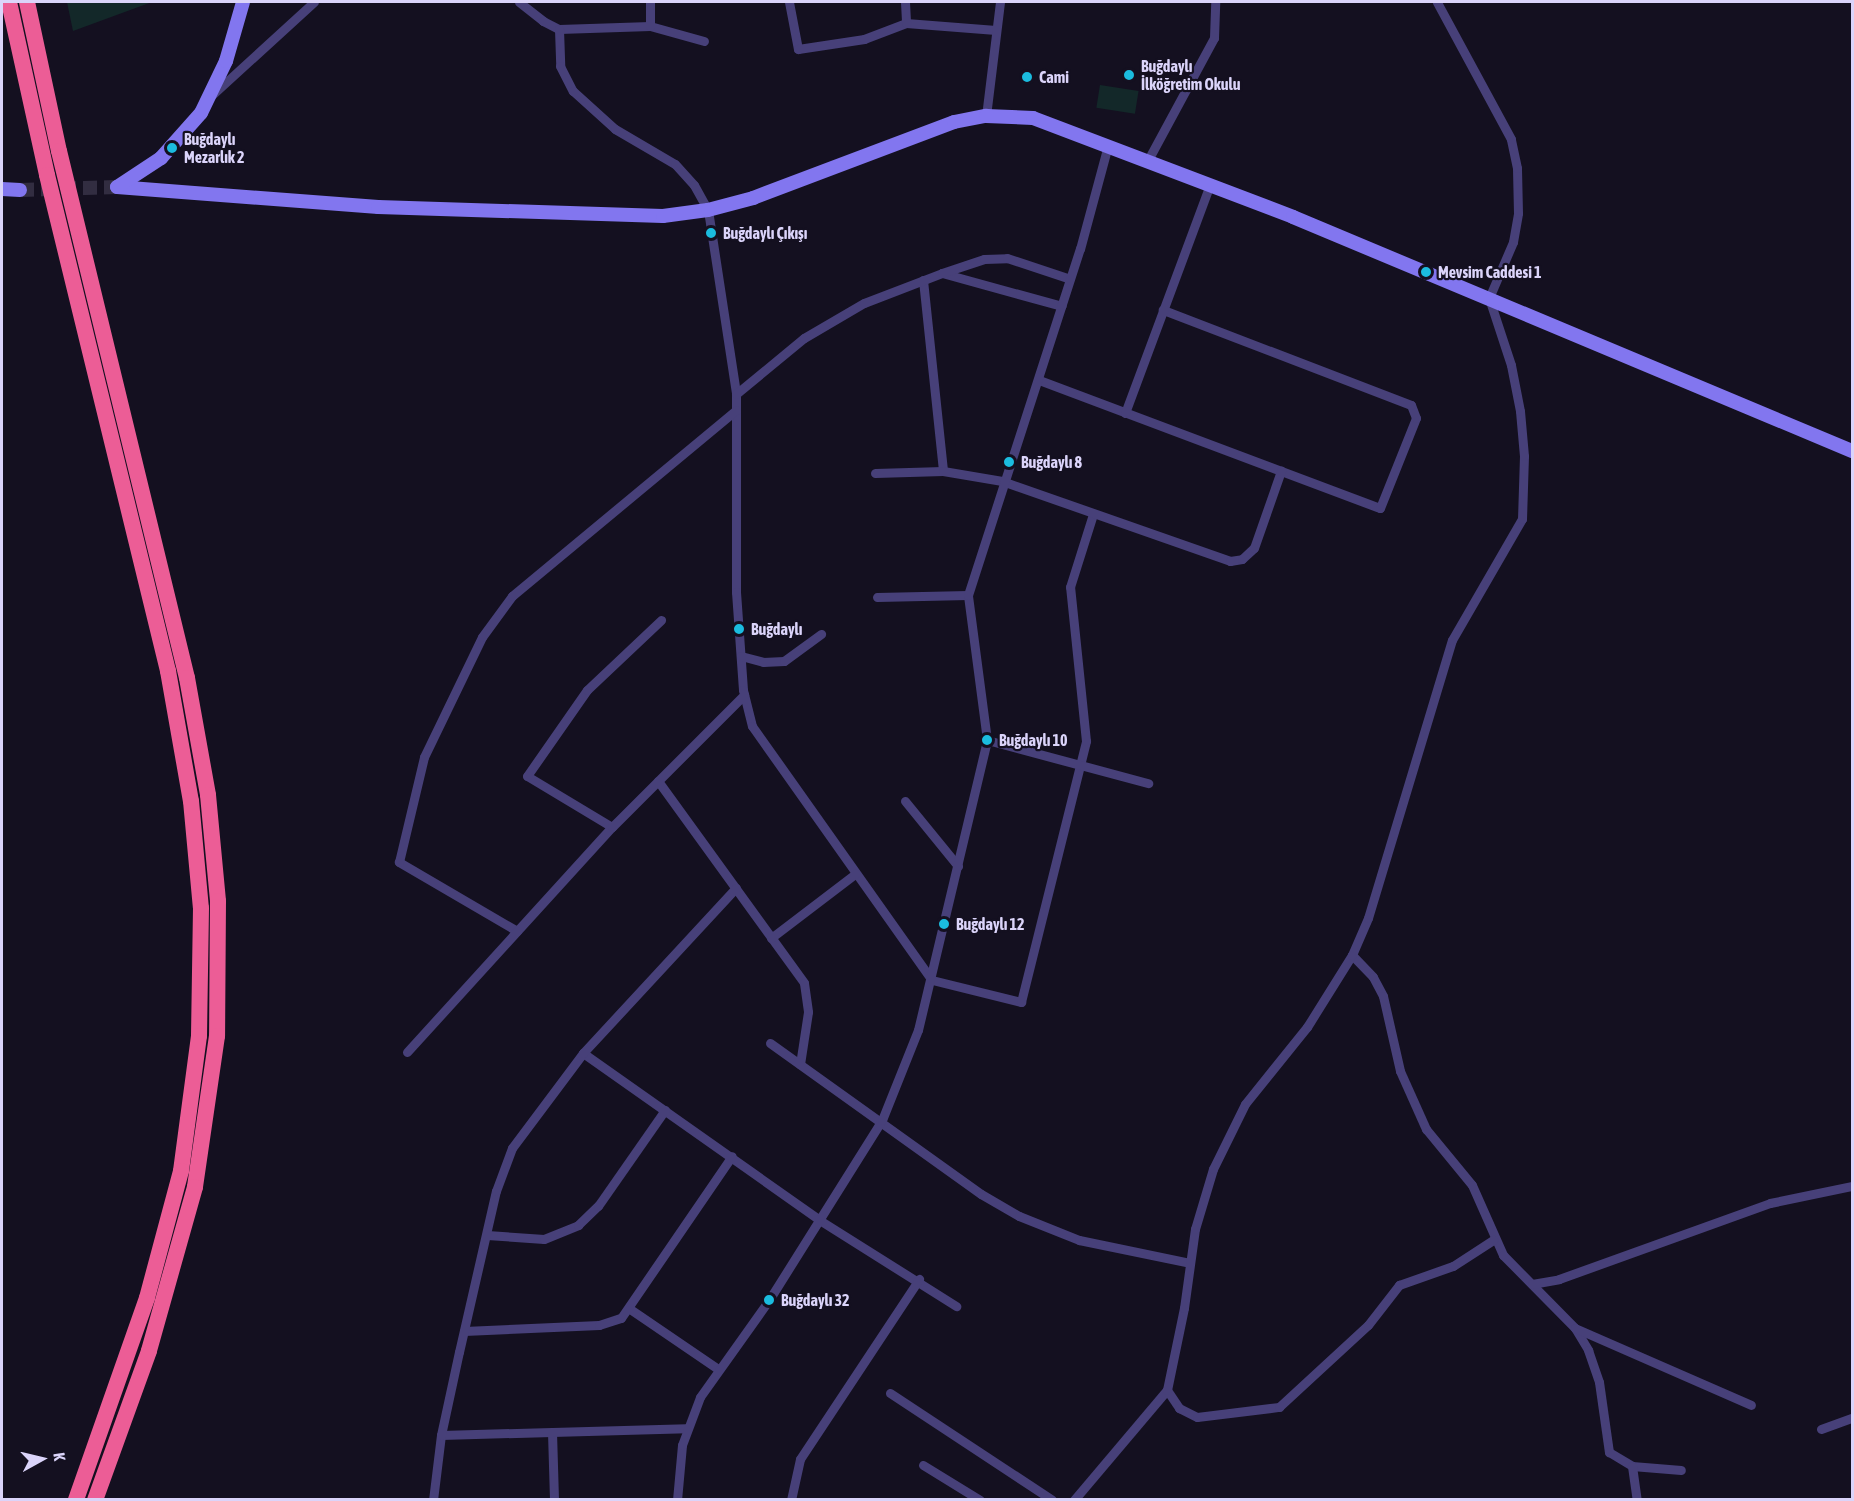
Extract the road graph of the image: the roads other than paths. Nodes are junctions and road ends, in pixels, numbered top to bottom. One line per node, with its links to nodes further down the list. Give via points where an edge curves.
1 (9, 2): 90 (highway, via 47,175 168,671 191,801 201,908 199,1036 181,1171 142,1317)
2 (27, 2): 91 (highway, via 59,151 187,678 208,795 218,902 217,1036 195,1187 156,1330)
3 (243, 2): 17 (street, via 226,61)
4 (314, 2): 17 (street)
5 (519, 2): 14 (street)
6 (650, 2): 13 (street)
7 (789, 2): 12 (street, via 798,49 864,39)
8 (905, 2): 12 (street)
9 (1000, 2): 15 (street)
10 (1215, 2): 20 (street, via 1214,38)
11 (1437, 2): 28 (street, via 1510,139 1515,161 1516,228 1504,271)
12 (906, 23): 15 (street)
13 (650, 26): 14 (street); 16 (street)
14 (559, 29): 24 (street, via 560,66 573,91 615,129 675,164 694,185)
15 (996, 30): 18 (street)
16 (704, 41)
17 (210, 97): 24 (street, via 172,148 117,187 378,207 640,216)
18 (986, 116): 19 (street, via 1033,118); 24 (street, via 954,122 753,198)
19 (1108, 145): 20 (street); 26 (street)
20 (1148, 160): 21 (street)
21 (1210, 184): 28 (street); 30 (street)
22 (2, 189): 23 (street)
23 (20, 190)
24 (708, 210): 32 (street)
25 (942, 273): 26 (street, via 984,259 1007,258); 27 (street); 29 (street)
26 (1070, 279): 29 (street)
27 (923, 280): 32 (street, via 864,303 804,338); 36 (street)
28 (1489, 298): 35 (street); 58 (street, via 1508,353 1520,411 1522,519 1452,639 1368,918)
29 (1062, 306): 31 (street)
30 (1163, 310): 34 (street); 37 (street, via 1411,405 1416,418 1380,508)
31 (1039, 380): 34 (street); 39 (street)
32 (736, 394): 33 (street)
33 (736, 410): 45 (street); 56 (street, via 512,596 482,637 424,757 399,862)
34 (1125, 413): 37 (street)
35 (1852, 451)
36 (943, 471): 38 (street); 39 (street)
37 (1281, 471): 40 (street, via 1254,548 1236,561 1223,561)
38 (875, 473)
39 (1002, 481): 40 (street); 41 (street)
40 (1093, 514): 48 (street, via 1070,587 1086,741)
41 (968, 596): 42 (street); 47 (street)
42 (877, 597)
43 (661, 620): 52 (street, via 588,690 527,776)
44 (821, 634): 45 (street, via 784,661 763,662)
45 (741, 656): 46 (street)
46 (744, 695): 49 (street); 54 (street, via 758,738)
47 (987, 740): 48 (street); 53 (street)
48 (1080, 765): 50 (street); 59 (street, via 1021,1002)
49 (658, 781): 52 (street); 55 (street)
50 (1148, 783)
51 (905, 801): 53 (street)
52 (612, 827): 56 (street)
53 (958, 866): 59 (street)
54 (855, 874): 57 (street); 59 (street)
55 (736, 888): 57 (street); 62 (street)
56 (517, 931): 61 (street)
57 (771, 938): 63 (street, via 807,992)
58 (1353, 955): 70 (street, via 1373,977 1383,996 1400,1071 1419,1115 1433,1139 1472,1185); 71 (street, via 1307,1027 1245,1104 1233,1125 1205,1191)
59 (932, 980): 65 (street, via 911,1050)
60 (770, 1043): 63 (street)
61 (407, 1052)
62 (583, 1053): 64 (street, via 613,1078); 69 (street, via 512,1148 496,1191)
63 (800, 1064): 65 (street)
64 (665, 1110): 66 (street); 69 (street, via 598,1206 578,1225 544,1239)
65 (882, 1120): 68 (street); 71 (street, via 981,1194 1038,1225 1079,1239)
66 (732, 1156): 68 (street); 75 (street)
67 (1852, 1186): 73 (street, via 1770,1203 1559,1279)
68 (821, 1221): 72 (street); 78 (street)
69 (487, 1235): 77 (street)
70 (1493, 1240): 73 (street); 79 (street, via 1453,1266 1399,1285 1368,1325 1279,1407 1197,1417 1179,1408)
71 (1190, 1263): 79 (street)
72 (919, 1279): 74 (street); 95 (street, via 800,1459)
73 (1532, 1284): 76 (street)
74 (956, 1306)
75 (630, 1309): 77 (street, via 615,1322 599,1325); 78 (street)
76 (1575, 1328): 81 (street); 88 (street, via 1596,1370 1607,1448 1615,1458)
77 (464, 1331): 86 (street)
78 (718, 1369): 83 (street)
79 (1167, 1390): 98 (street)
80 (890, 1393): 97 (street)
81 (1751, 1405)
82 (1852, 1418): 84 (street)
83 (686, 1428): 85 (street); 94 (street)
84 (1821, 1429)
85 (552, 1432): 86 (street); 93 (street)
86 (441, 1435): 92 (street)
87 (923, 1465): 96 (street)
88 (1632, 1466): 89 (street); 99 (street)
89 (1681, 1470)
90 (76, 1500)
91 (95, 1500)
92 (433, 1500)
93 (554, 1500)
94 (677, 1500)
95 (791, 1500)
96 (980, 1500)
97 (1052, 1500)
98 (1074, 1500)
99 (1637, 1500)

